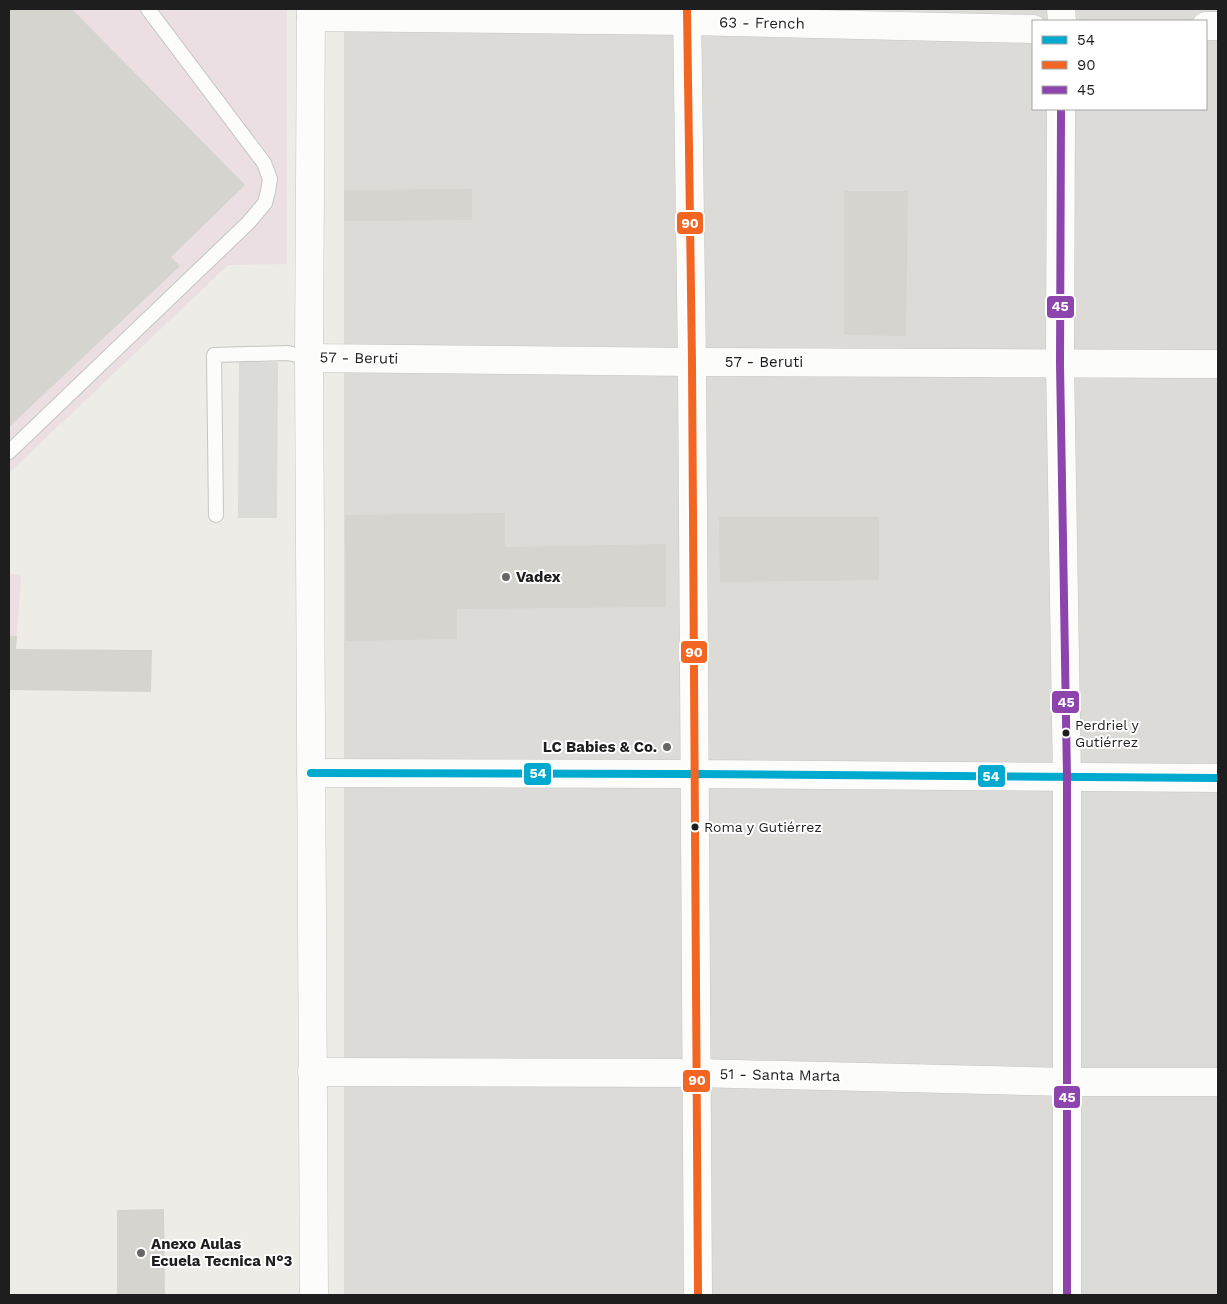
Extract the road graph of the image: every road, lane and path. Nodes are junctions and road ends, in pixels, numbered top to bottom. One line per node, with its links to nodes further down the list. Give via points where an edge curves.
1 (148, 9): 10 (lane, via 264,163 270,178 264,203 248,223)
2 (311, 13): 3 (street, 63 - French); 6 (street)
3 (687, 15): 4 (street, 63 - French); 7 (street)
4 (1032, 28)
5 (1061, 110): 8 (street)
6 (309, 358): 7 (street, 57 - Beruti); 11 (lane, via 288,353 214,355); 12 (street)
7 (692, 362): 8 (street, 57 - Beruti); 13 (street)
8 (1060, 364): 9 (street, 57 - Beruti); 14 (street)
9 (1218, 364)
10 (9, 452)
11 (216, 515)
12 (311, 773): 13 (street); 16 (street)
13 (693, 774): 14 (street); 17 (street)
14 (1067, 777): 15 (street); 18 (street)
15 (1218, 778)
16 (312, 1072): 17 (street, 51 - Santa Marta); 20 (street)
17 (695, 1073): 18 (street, 51 - Santa Marta); 21 (street)
18 (1067, 1082): 19 (street, 51 - Santa Marta); 22 (street)
19 (1218, 1082)
20 (314, 1295)
21 (698, 1295)
22 (1067, 1295)

